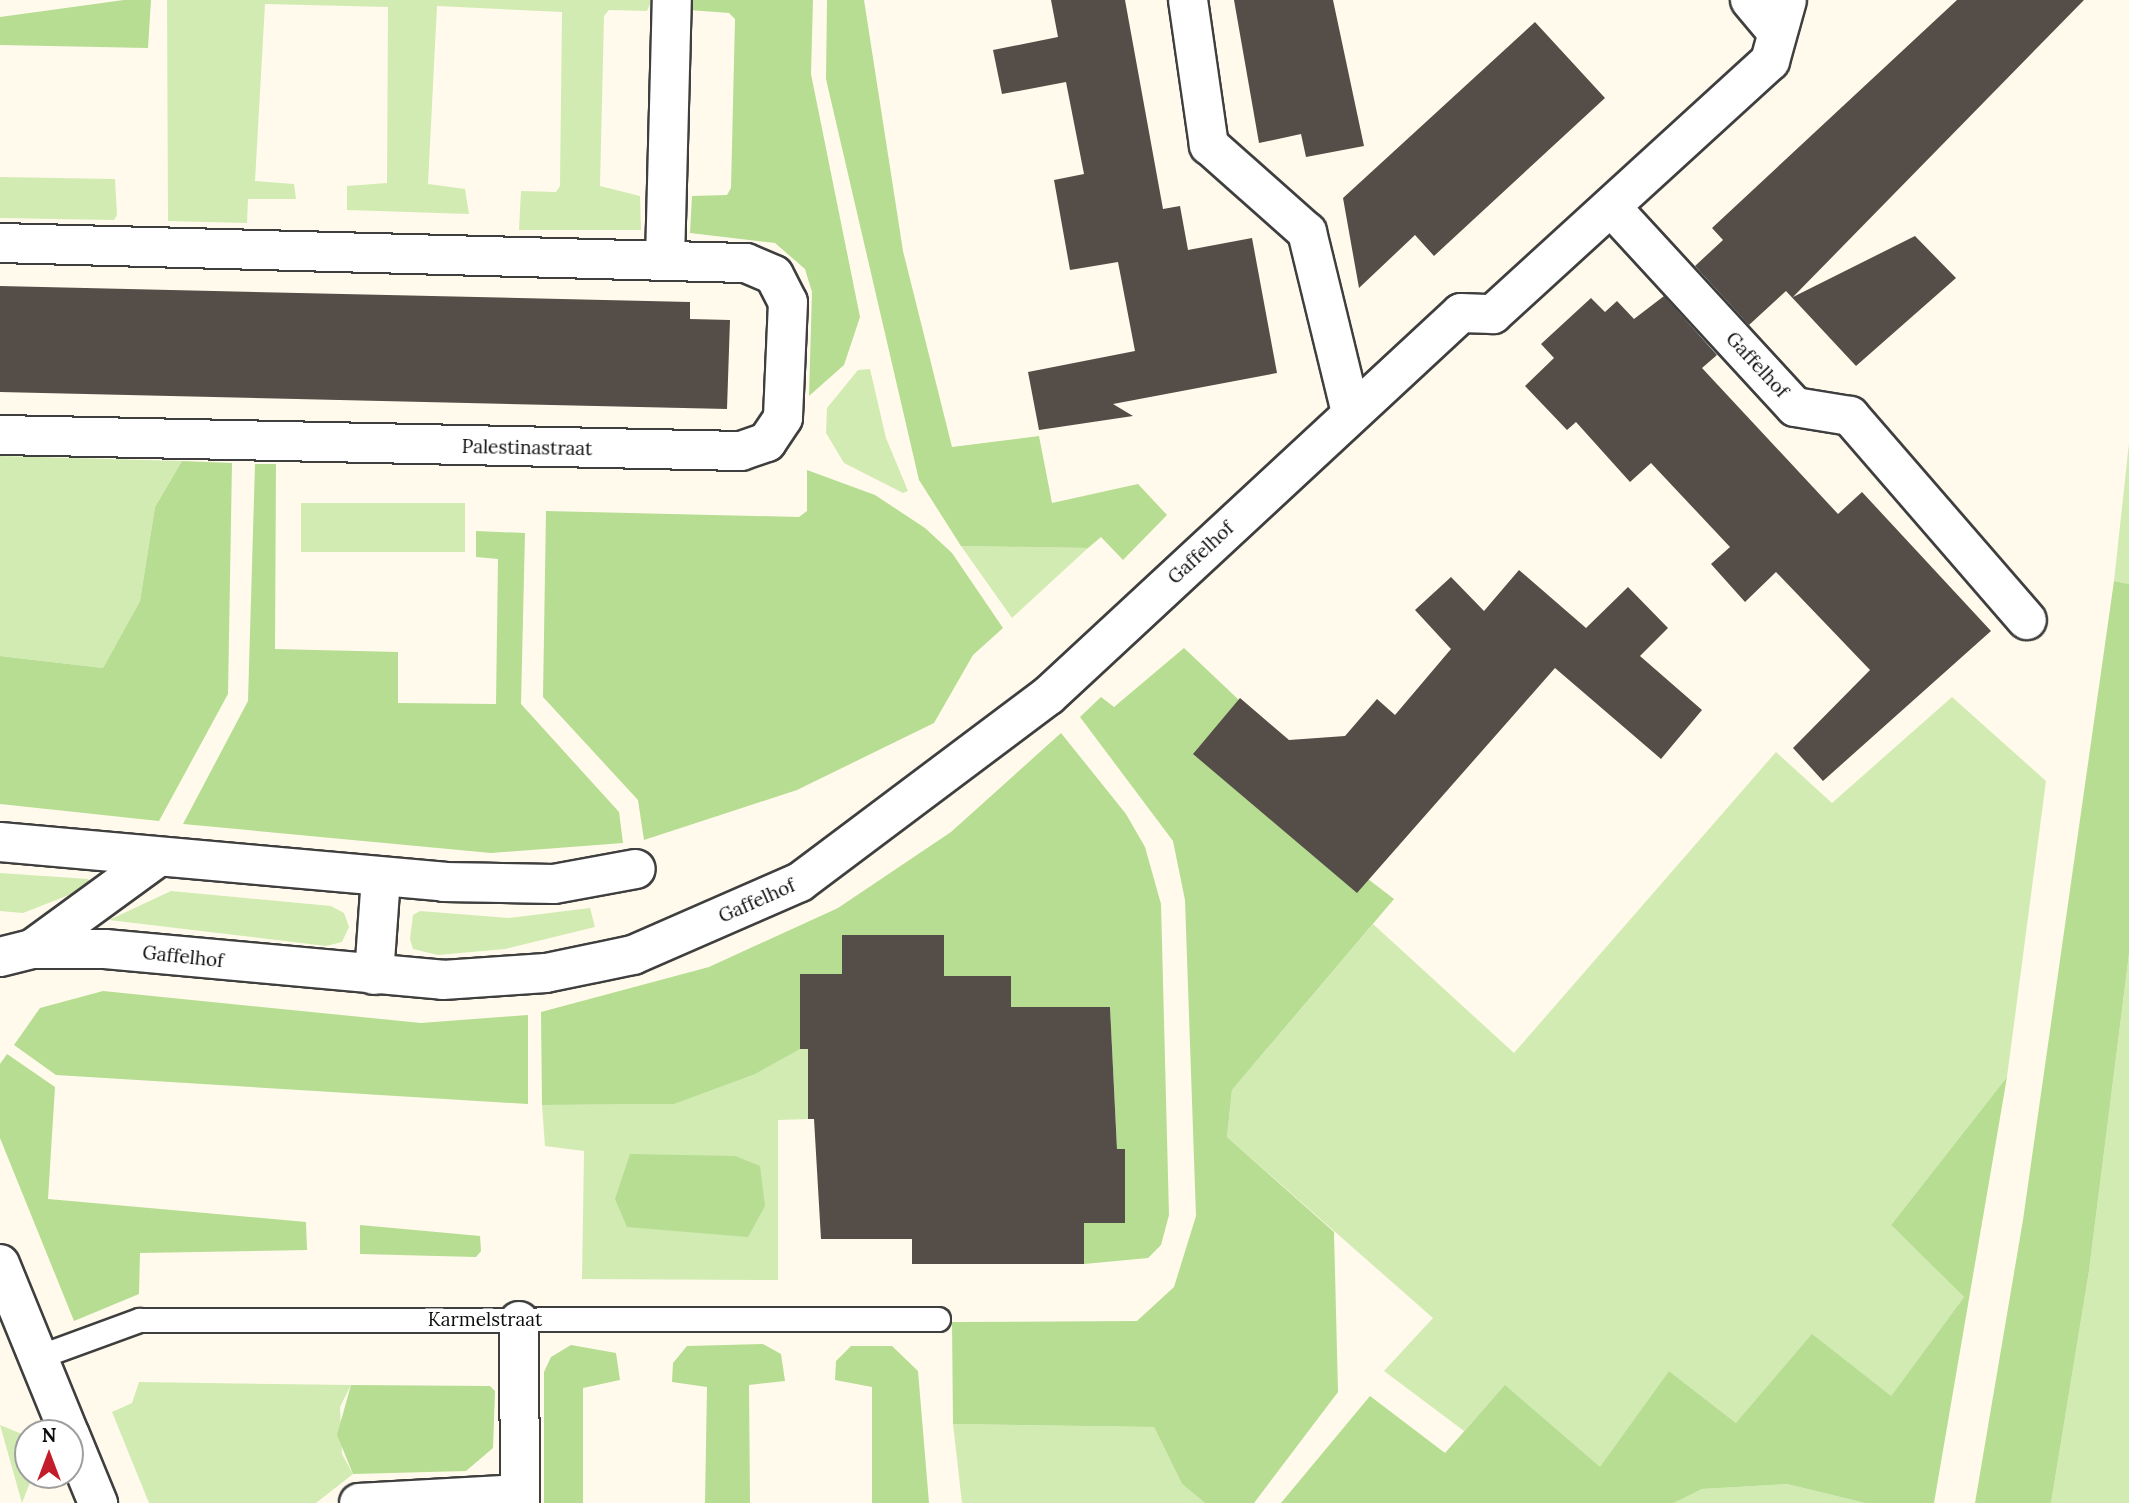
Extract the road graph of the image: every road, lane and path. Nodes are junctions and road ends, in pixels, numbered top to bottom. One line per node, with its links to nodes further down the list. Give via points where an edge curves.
1 (672, 0): 7 (street)
2 (1188, 0): 8 (street, via 1209,145 1307,232)
3 (1749, 0): 4 (street, Gaffelhof)
4 (1781, 15): 5 (street, Gaffelhof, via 1770,61)
5 (1612, 208): 8 (street, Gaffelhof, via 1493,314 1461,313); 10 (street, Gaffelhof, via 1795,407 1850,416)
6 (0, 243): 7 (street, Palestinastraat)
7 (666, 260): 9 (street, Palestinastraat, via 746,263 774,275 788,302 783,418 767,442 741,451)
8 (1351, 413): 16 (street, Gaffelhof, via 1048,696 800,882 632,955 533,974 443,980)
9 (0, 435)
10 (2028, 620)
11 (0, 842): 12 (street)
12 (156, 858): 14 (street); 15 (street)
13 (636, 869): 14 (street, via 554,884)
14 (381, 877): 16 (street)
15 (16, 953): 16 (street, Gaffelhof, via 105,950)
16 (374, 975)
17 (0, 1264): 20 (street)
18 (938, 1319): 19 (lane, Karmelstraat)
19 (519, 1321): 20 (lane, Karmelstraat, via 139,1320); 23 (street)
20 (38, 1357): 21 (street)
21 (64, 1419)
22 (84, 1468): 24 (street)
23 (520, 1499): 25 (street)
24 (98, 1503)
25 (359, 1503)

